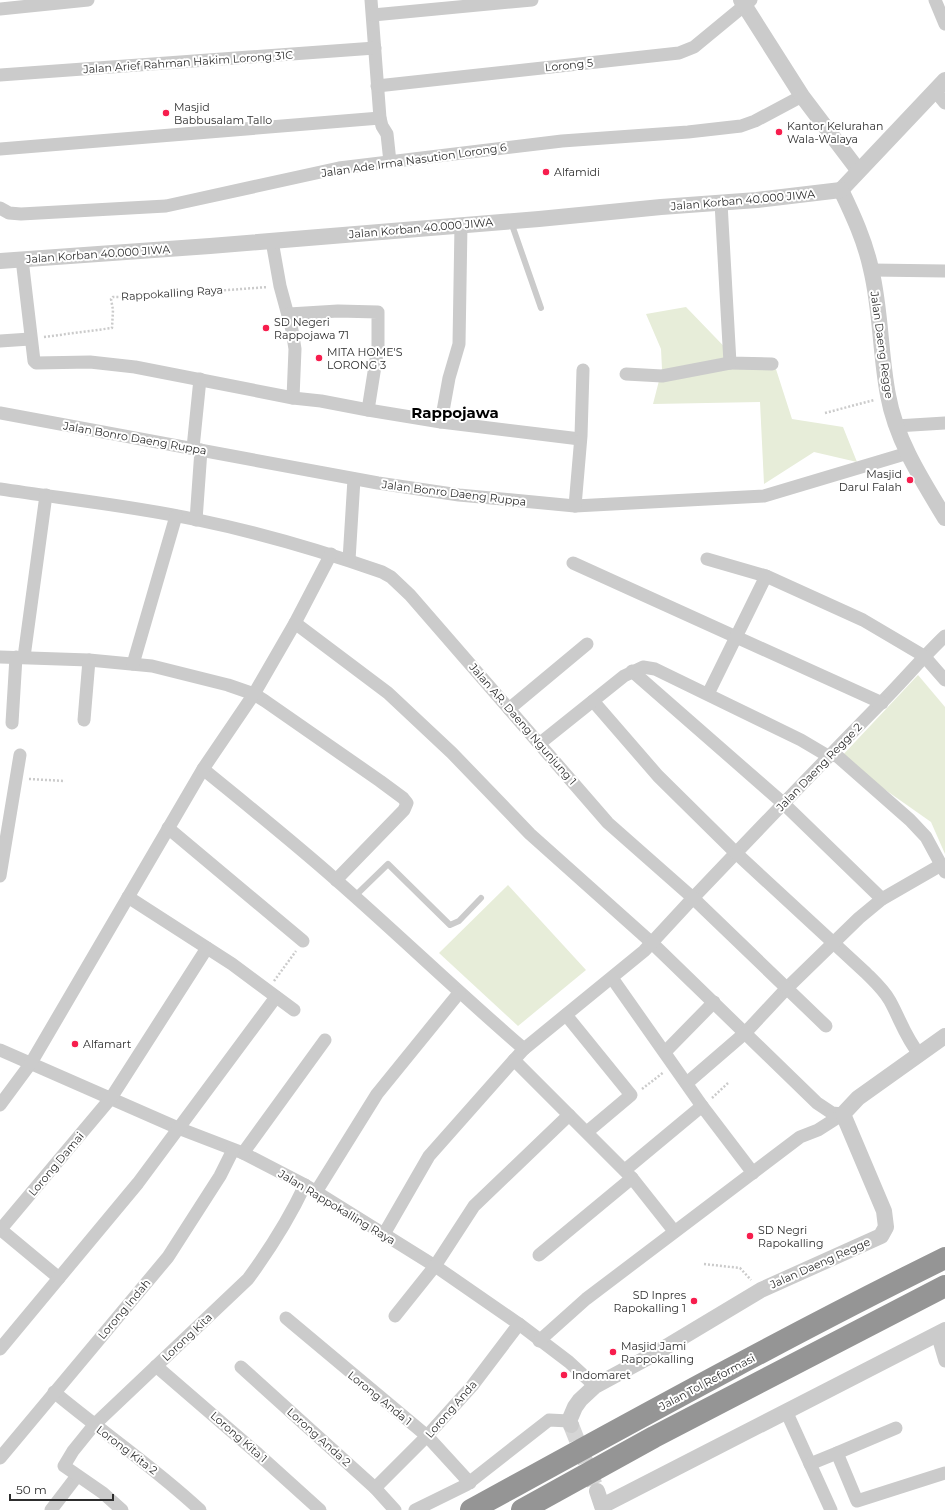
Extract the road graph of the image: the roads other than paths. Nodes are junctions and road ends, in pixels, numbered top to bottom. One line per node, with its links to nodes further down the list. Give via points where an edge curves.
1 (88, 0): 6 (street)
2 (371, 0): 7 (street)
3 (532, 0): 7 (street)
4 (935, 0): 8 (street)
5 (746, 2): 11 (street, Lorong 5, via 694,47 678,53); 13 (street)
6 (0, 9)
7 (373, 15): 9 (street)
8 (945, 24)
9 (376, 48): 10 (street, Jalan Arief Rahman Hakim Lorong 31C); 11 (street)
10 (0, 75)
11 (377, 86): 14 (street)
12 (942, 92): 17 (street)
13 (802, 96): 16 (street, Jalan Ade Irma Nasution Lorong 6, via 741,126 562,140); 17 (street)
14 (380, 118): 15 (street); 16 (street, via 387,134)
15 (0, 149)
16 (390, 162): 20 (street, Jalan Ade Irma Nasution Lorong 6, via 329,170 166,206 20,214 9,213)
17 (858, 170): 18 (street)
18 (841, 190): 19 (street, Jalan Korban 40.000 JIWA); 26 (street, Jalan Daeng Regge, via 864,242)
19 (721, 203): 21 (street, Jalan Korban 40.000 JIWA); 32 (street)
20 (0, 208)
21 (510, 221): 22 (street, Jalan Korban 40.000 JIWA); 28 (lane)
22 (461, 225): 23 (street, Jalan Korban 40.000 JIWA); 40 (street, via 459,344)
23 (272, 240): 24 (street, Jalan Korban 40.000 JIWA); 29 (street, via 280,286)
24 (22, 259): 25 (street, Jalan Korban 40.000 JIWA); 30 (street)
25 (0, 261)
26 (872, 270): 27 (street); 42 (street, Jalan Daeng Regge, via 888,396)
27 (945, 272)
28 (541, 308)
29 (289, 314): 37 (street, via 295,349); 38 (street, via 378,312 378,347)
30 (30, 339): 31 (street); 36 (street, via 34,361 38,363 106,363)
31 (0, 340)
32 (730, 363): 33 (street); 35 (street, via 662,376)
33 (772, 364)
34 (583, 370): 43 (street)
35 (626, 374)
36 (200, 379): 37 (street); 44 (street)
37 (293, 398): 38 (street)
38 (368, 410): 40 (street)
39 (0, 413): 44 (street, Jalan Bonro Daeng Ruppa)
40 (440, 422): 43 (street)
41 (945, 423): 42 (street)
42 (896, 426): 45 (street, Jalan Daeng Regge)
43 (580, 439): 49 (street)
44 (197, 449): 46 (street, Jalan Bonro Daeng Ruppa); 52 (street)
45 (908, 453): 49 (street, Jalan Bonro Daeng Ruppa, via 764,496); 51 (street, Jalan Daeng Regge)
46 (354, 479): 49 (street, Jalan Bonro Daeng Ruppa, via 459,495); 55 (street)
47 (0, 489): 48 (street, Jalan AR. Daeng Ngunjung 1)
48 (46, 495): 50 (street, Jalan AR. Daeng Ngunjung 1); 64 (street)
49 (575, 506)
50 (176, 516): 52 (street, Jalan AR. Daeng Ngunjung 1); 66 (street)
51 (945, 518)
52 (196, 520): 53 (street, Jalan AR. Daeng Ngunjung 1, via 256,533)
53 (330, 554): 55 (street, Jalan AR. Daeng Ngunjung 1); 58 (street)
54 (707, 559): 57 (street)
55 (349, 560): 73 (street, Jalan AR. Daeng Ngunjung 1, via 382,572 400,585)
56 (573, 563): 60 (street)
57 (766, 576): 60 (street); 62 (street, via 863,620)
58 (295, 623): 69 (street); 92 (street, via 388,693 452,753 530,834)
59 (945, 636): 62 (street, Jalan Daeng Regge 2)
60 (737, 637): 70 (street); 72 (street)
61 (586, 644): 73 (street)
62 (924, 656): 68 (street); 72 (street, Jalan Daeng Regge 2)
63 (0, 657): 64 (street)
64 (20, 657): 65 (street); 75 (street)
65 (89, 660): 66 (street); 74 (street)
66 (133, 664): 69 (street, via 174,670)
67 (632, 671): 70 (street, via 648,667 655,669); 71 (street); 80 (street)
68 (945, 680)
69 (254, 694): 79 (street); 85 (street, via 404,798 407,803 404,810)
70 (708, 694): 78 (street, via 802,740)
71 (593, 701): 76 (street); 82 (street, via 658,776)
72 (882, 703): 78 (street, Jalan Daeng Regge 2)
73 (509, 709): 76 (street, Jalan AR. Daeng Ngunjung 1)
74 (84, 720)
75 (12, 723)
76 (540, 744): 89 (street, Jalan AR. Daeng Ngunjung 1, via 617,831)
77 (20, 755): 84 (street)
78 (828, 756): 80 (street, Jalan Daeng Regge 2); 83 (street, via 836,755 910,820 926,837)
79 (203, 769): 81 (street); 85 (street)
80 (784, 804): 82 (street, Jalan Daeng Regge 2); 90 (street)
81 (168, 828): 86 (street); 91 (street)
82 (736, 853): 89 (street, Jalan Daeng Regge 2); 93 (street)
83 (943, 868): 90 (street)
84 (0, 876)
85 (336, 880): 87 (street)
86 (128, 897): 94 (street); 111 (street)
87 (354, 897): 88 (lane, via 388,864 450,925 459,921); 97 (street)
88 (481, 898)
89 (693, 898): 92 (street, Jalan Daeng Regge 2); 96 (street, Jalan AR. Daeng Ngunjung 1)
90 (882, 899): 93 (street)
91 (303, 941)
92 (652, 943): 95 (street, Jalan Daeng Regge 2); 99 (street)
93 (833, 943): 96 (street); 109 (street, via 866,972 887,996 909,1041)
94 (207, 948): 98 (street); 113 (street, Lorong Damai)
95 (612, 978): 101 (street, Jalan Daeng Regge 2); 108 (street)
96 (787, 988): 102 (street, Jalan AR. Daeng Ngunjung 1); 103 (street)
97 (459, 993): 106 (street); 124 (street, via 377,1094)
98 (271, 994): 100 (street); 118 (street)
99 (714, 1002): 103 (street); 108 (street)
100 (294, 1010)
101 (566, 1015): 106 (street, Jalan Daeng Regge 2); 119 (street, via 631,1095)
102 (826, 1026)
103 (745, 1033): 112 (street); 117 (street, via 825,1109)
104 (945, 1036): 109 (street)
105 (325, 1040): 120 (street, Lorong Indah)
106 (524, 1049): 110 (street, Jalan Daeng Regge 2)
107 (0, 1050): 111 (street, Jalan Rappokalling Raya)
108 (665, 1052): 112 (street)
109 (920, 1055): 117 (street, via 858,1098)
110 (514, 1060): 116 (street); 127 (street, Jalan Daeng Regge 2, via 429,1156)
111 (31, 1063): 113 (street, Jalan Rappokalling Raya); 114 (street)
112 (687, 1083): 115 (street)
113 (111, 1098): 118 (street, Jalan Rappokalling Raya); 125 (street, Lorong Damai)
114 (0, 1105)
115 (702, 1106): 121 (street); 122 (street)
116 (569, 1114): 119 (street); 130 (street, via 474,1206)
117 (843, 1114): 121 (street, via 818,1130 800,1136); 142 (street, Jalan Daeng Regge, via 884,1211 886,1227 881,1236 761,1290 662,1350)
118 (178, 1128): 120 (street, Jalan Rappokalling Raya); 131 (street, via 138,1183)
119 (587, 1132): 122 (street)
120 (238, 1152): 123 (street, Jalan Rappokalling Raya); 143 (street, Lorong Indah, via 168,1257)
121 (753, 1173): 126 (street)
122 (629, 1174): 126 (street); 128 (street)
123 (305, 1185): 124 (street, Jalan Rappokalling Raya); 140 (street, Lorong Kita, via 292,1214 248,1279)
124 (316, 1192): 127 (street, Jalan Rappokalling Raya)
125 (0, 1229): 131 (street)
126 (674, 1231): 137 (street, via 586,1299)
127 (384, 1234): 130 (street, Jalan Rappokalling Raya)
128 (539, 1255)
129 (945, 1258): 163 (highway, Jalan Tol Reformasi, via 725,1372)
130 (435, 1266): 133 (street); 135 (street, Jalan Rappokalling Raya)
131 (59, 1278): 138 (street)
132 (945, 1286): 164 (highway, via 661,1434)
133 (394, 1316)
134 (286, 1318): 148 (street, Lorong Anda 1)
135 (519, 1324): 137 (street, Jalan Rappokalling Raya); 148 (street, Lorong Anda, via 472,1386)
136 (941, 1332): 139 (street); 144 (street)
137 (539, 1341): 142 (street, Jalan Rappokalling Raya, via 569,1362)
138 (0, 1349)
139 (945, 1361)
140 (156, 1366): 146 (street, Lorong Kita); 160 (street, Lorong Kita 1)
141 (241, 1367): 155 (street, Lorong Anda 2)
142 (595, 1386): 145 (street, Jalan Daeng Regge, via 580,1400)
143 (54, 1392): 146 (street, Lorong Kita 2); 150 (street, Lorong Indah)
144 (786, 1411): 151 (street); 156 (street)
145 (570, 1423): 154 (street, via 549,1420)
146 (94, 1426): 153 (street, Lorong Kita, via 64,1466); 159 (street, Lorong Kita 2, via 152,1468)
147 (896, 1428): 149 (street)
148 (428, 1436): 154 (street, Lorong Anda 1); 155 (street, Lorong Anda)
149 (837, 1453): 151 (street); 152 (street, via 857,1501)
150 (0, 1458)
151 (810, 1464): 165 (street)
152 (945, 1473)
153 (76, 1476): 157 (street); 158 (street, via 103,1493)
154 (470, 1482): 162 (street)
155 (375, 1488): 161 (street, Lorong Anda 2)
156 (599, 1504)
157 (51, 1510)
158 (122, 1510)
159 (200, 1510)
160 (320, 1510)
161 (395, 1510)
162 (415, 1510)
163 (471, 1510)
164 (522, 1510)
165 (831, 1510)

